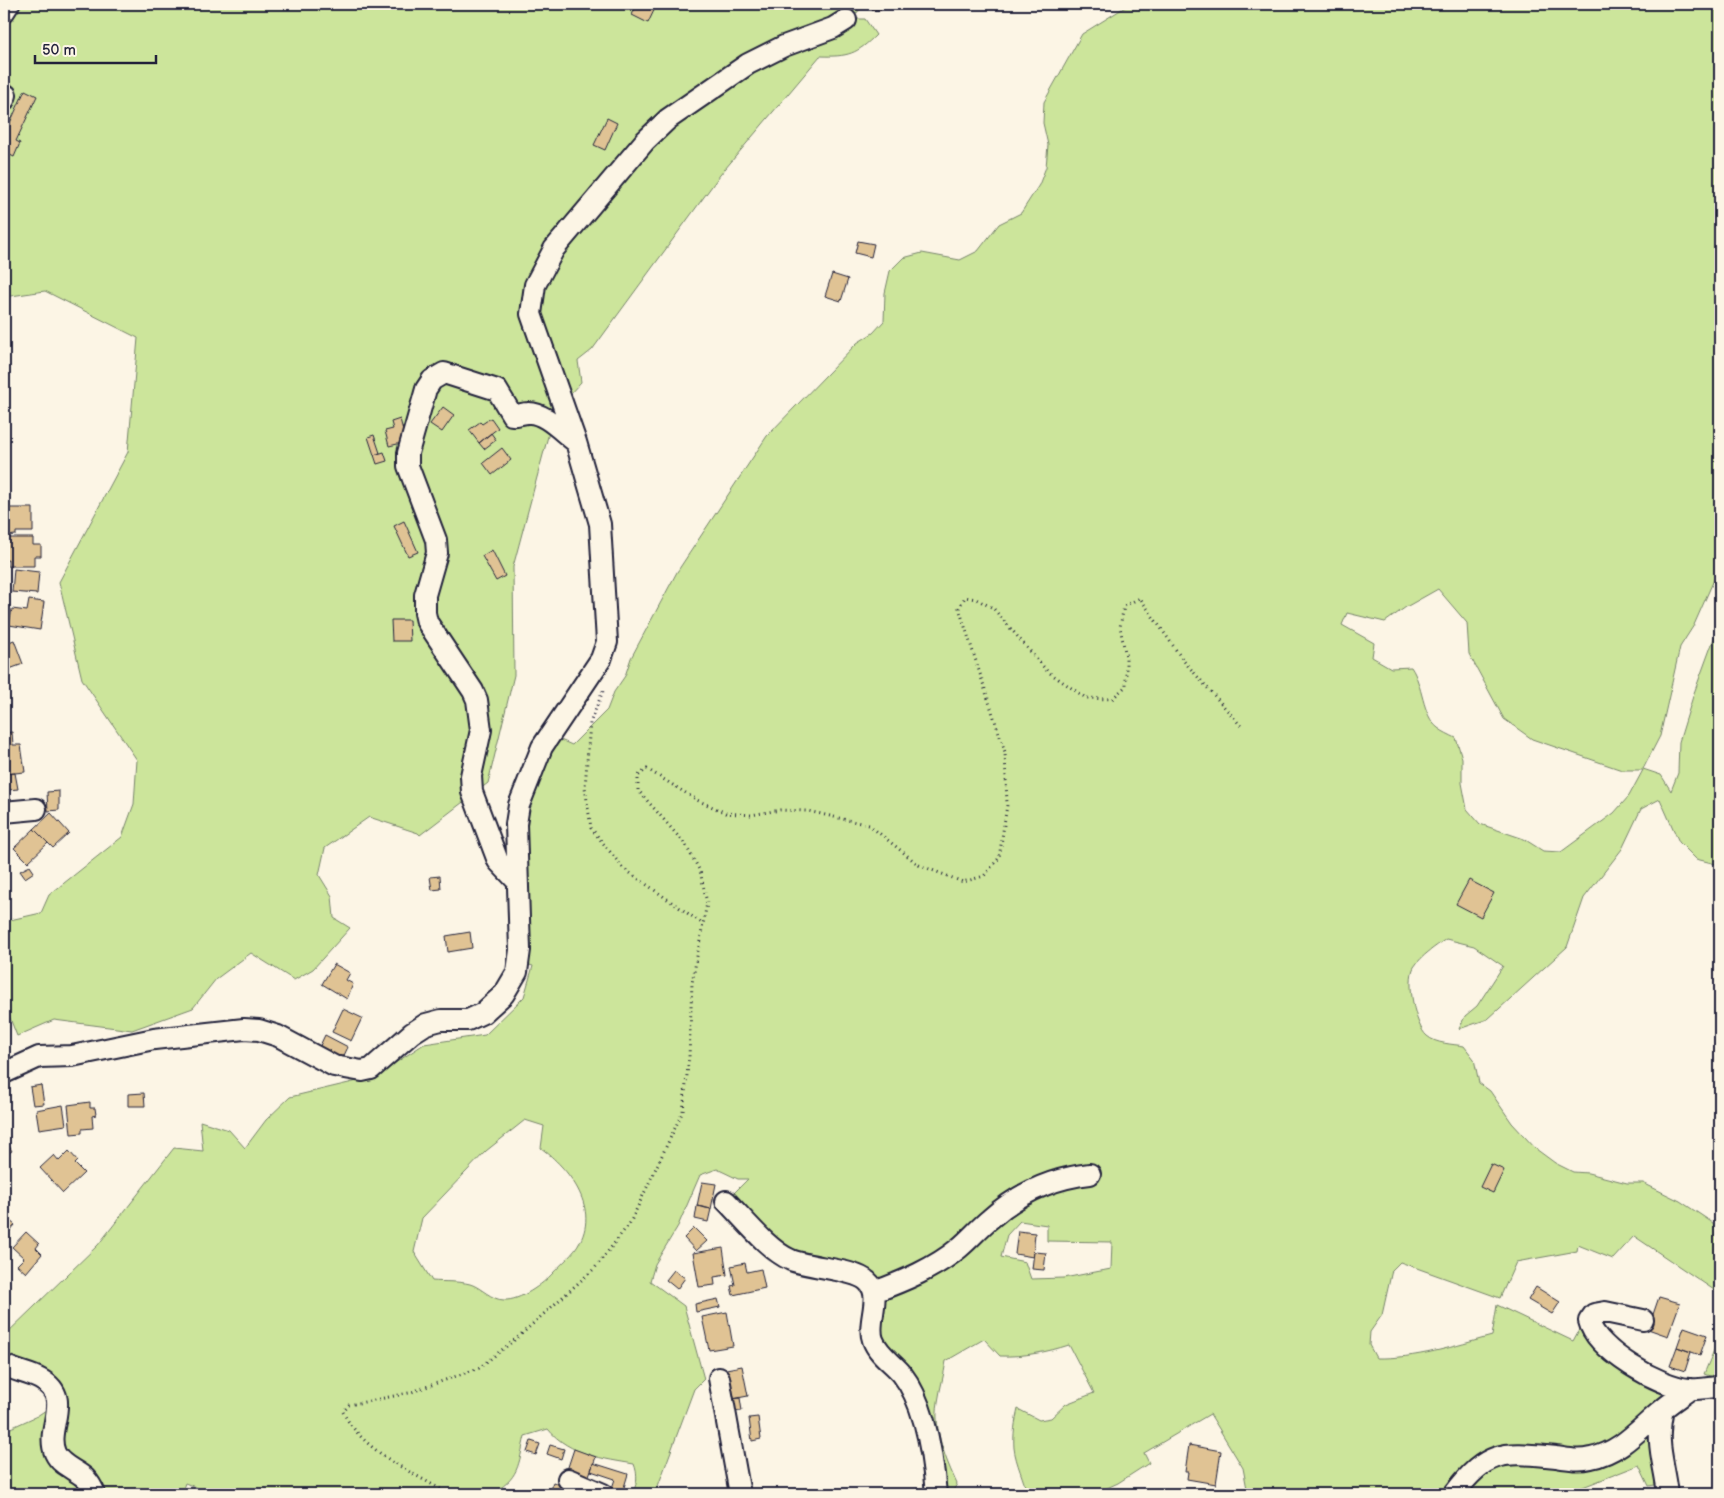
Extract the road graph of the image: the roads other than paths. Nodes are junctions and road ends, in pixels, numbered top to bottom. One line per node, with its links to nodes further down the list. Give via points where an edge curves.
1 (9, 4): 2 (street)
2 (4, 12)
3 (846, 20): 4 (street, via 748,64 668,119 645,141 554,249 535,285 531,314)
4 (576, 442): 7 (street, via 600,524 608,642 601,658 542,747 530,774 516,824); 7 (street, via 535,414 512,415 497,390 444,373 432,380 426,389 408,453 412,481 436,547 435,566 424,595 427,622 477,700 481,730 470,785 498,861)
5 (36, 809): 6 (street)
6 (4, 812)
7 (517, 881): 8 (street, via 520,950 517,972 508,989 494,1005 468,1020 441,1020 426,1024 371,1069 352,1071 334,1066 278,1036 244,1029 154,1038 72,1056 40,1057)
8 (4, 1073)
9 (1090, 1174): 11 (street, via 1057,1179 1038,1188 1007,1205 960,1248 935,1265)
10 (726, 1201): 11 (street, via 774,1250 788,1259 857,1275 867,1281)
11 (874, 1292): 22 (street, via 870,1323 873,1340 879,1351 902,1374 916,1402 930,1444)
12 (1643, 1320): 16 (street, via 1605,1312 1594,1314 1589,1321 1591,1328 1611,1349 1644,1374 1671,1386)
13 (4, 1365): 19 (street, via 39,1378 54,1392 58,1402 55,1453 61,1462 86,1479)
14 (719, 1378): 21 (street)
15 (1720, 1387): 16 (street)
16 (1690, 1389): 17 (street)
17 (1663, 1409): 23 (street, via 1624,1444 1591,1458 1578,1460 1508,1454 1492,1457 1469,1474); 24 (street, via 1659,1452)
18 (568, 1479): 20 (street)
19 (96, 1494)
20 (603, 1494)
21 (740, 1494)
22 (936, 1494)
23 (1454, 1494)
24 (1668, 1494)

